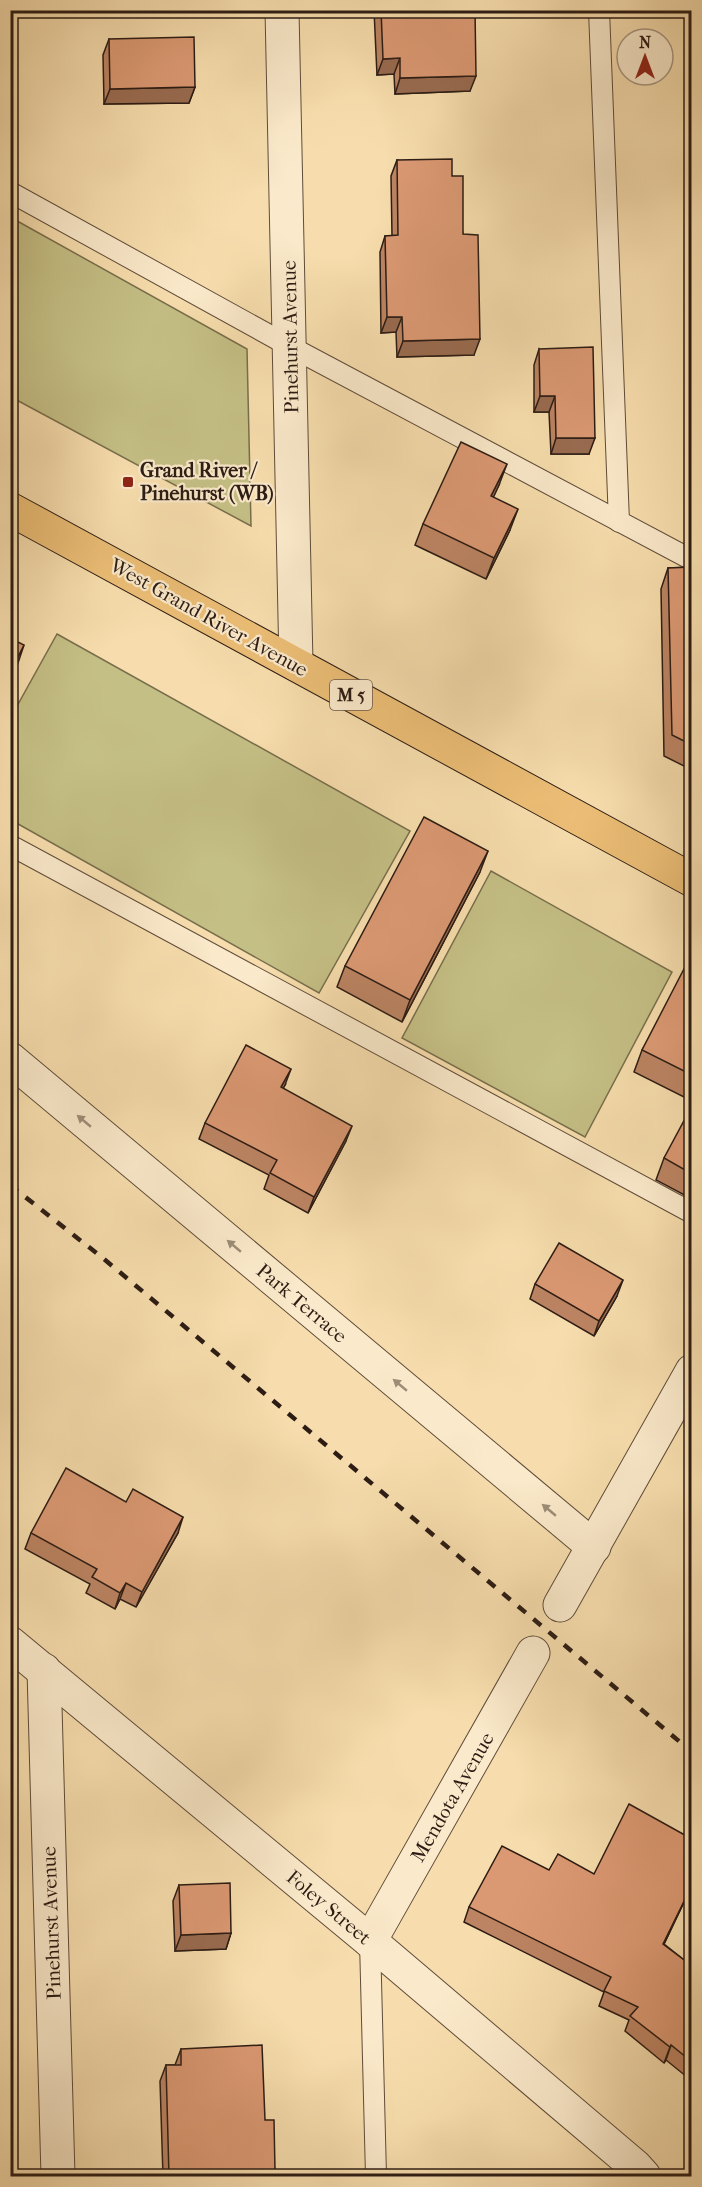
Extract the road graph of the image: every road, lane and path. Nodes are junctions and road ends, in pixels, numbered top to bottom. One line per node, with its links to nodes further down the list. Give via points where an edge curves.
1 (282, 10): 4 (street, Pinehurst Avenue)
2 (598, 10): 6 (lane)
3 (10, 192): 4 (lane)
4 (291, 347): 6 (lane); 8 (street, Pinehurst Avenue)
5 (10, 509): 8 (main road, West Grand River Avenue / M 5)
6 (619, 522): 7 (lane)
7 (692, 560)
8 (296, 664): 10 (main road, West Grand River Avenue / M 5)
9 (10, 845): 12 (lane)
10 (692, 880)
11 (10, 1059): 14 (street, Park Terrace, one-way to 11)
12 (692, 1213)
13 (692, 1371): 14 (street)
14 (594, 1547): 15 (street)
15 (560, 1605)
16 (10, 1643): 18 (street, Foley Street)
17 (533, 1653): 19 (street, Mendota Avenue)
18 (44, 1670): 19 (street, Foley Street); 20 (street, Pinehurst Avenue)
19 (370, 1941): 21 (lane); 22 (street, Foley Street)
20 (58, 2176)
21 (376, 2176)
22 (644, 2176)

